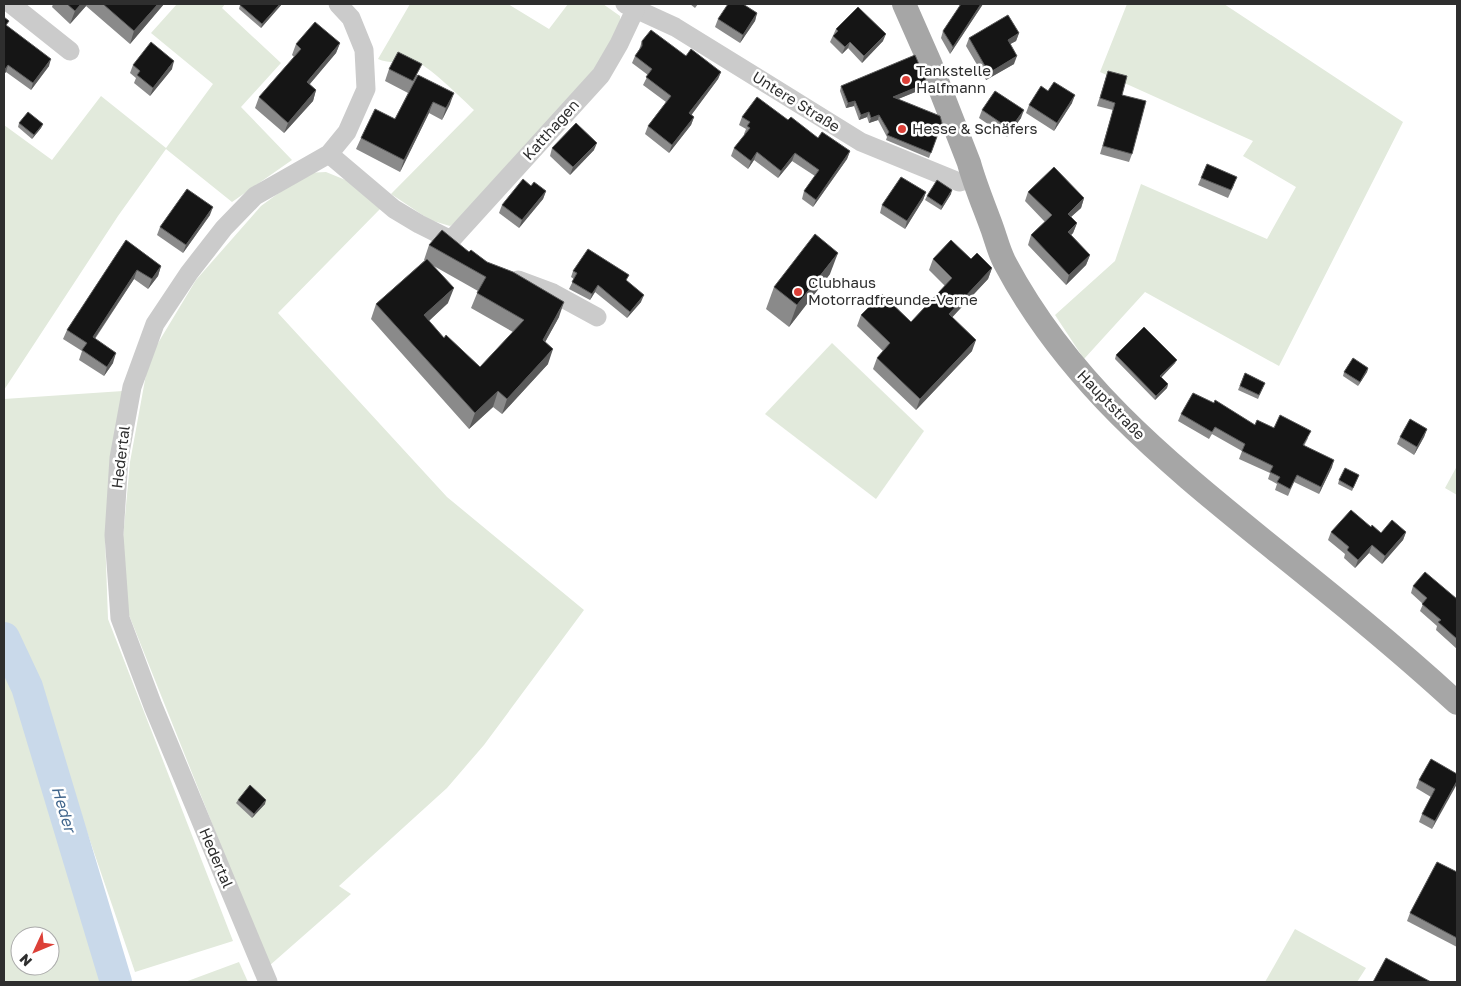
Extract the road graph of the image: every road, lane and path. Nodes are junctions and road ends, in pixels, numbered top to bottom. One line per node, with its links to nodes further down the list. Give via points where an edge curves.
1 (11, 4): 5 (street)
2 (338, 4): 6 (street, Hedertal, via 351,18 364,50 366,89 347,132)
3 (904, 4): 7 (main road, Hauptstraße, via 937,80)
4 (630, 7): 6 (street, Katthagen, via 620,44 601,75 457,244 394,209); 7 (street, Untere Straße, via 675,27 861,142 959,182)
5 (70, 51)
6 (329, 154): 11 (street, Hedertal, via 255,196 224,228 189,273 155,324 132,387 119,458 114,534 120,618 153,706)
7 (973, 178): 10 (main road, Hauptstraße, via 1004,261 1061,351 1100,396 1146,442)
8 (503, 273): 9 (street, via 553,293)
9 (597, 317)
10 (1457, 703)
11 (268, 982)

